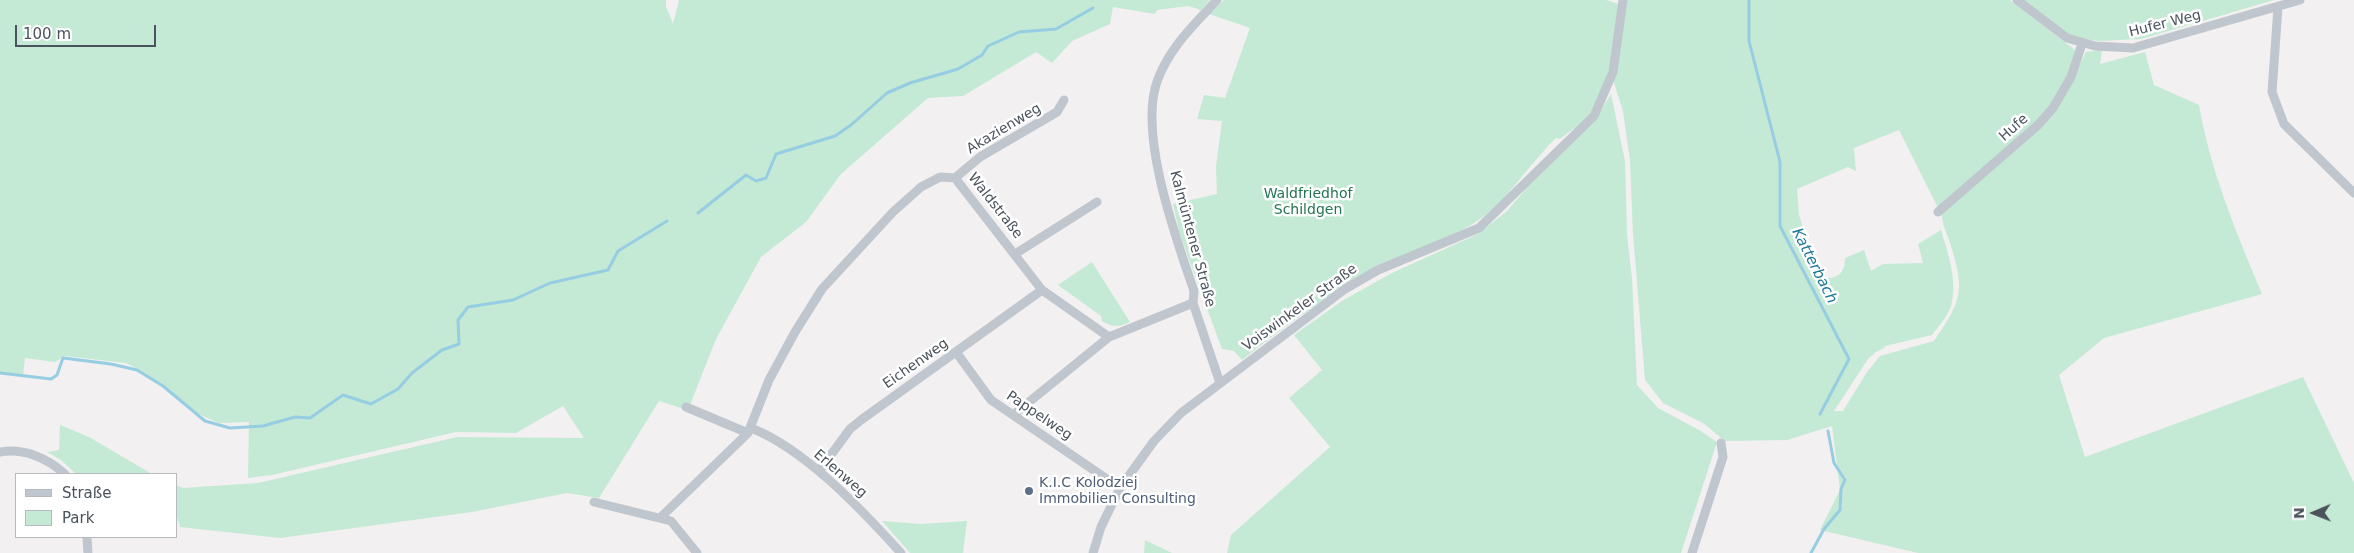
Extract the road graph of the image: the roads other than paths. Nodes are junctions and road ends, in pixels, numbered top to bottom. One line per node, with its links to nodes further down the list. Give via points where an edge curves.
1 (1217, 0): 14 (street, Kalmüntener Straße, via 1173,50 1158,80 1152,104 1159,166 1176,236 1194,291)
2 (1623, 0): 17 (street, Voiswinkeler Straße, via 1613,72 1594,116 1511,199 1479,228 1378,270 1345,289)
3 (2017, 0): 6 (street, Hufer Weg, via 2067,38)
4 (2300, 0): 5 (street, Hufer Weg)
5 (2278, 7): 6 (street, Hufer Weg, via 2145,46 2108,48); 9 (street, via 2272,92 2284,124)
6 (2082, 44): 11 (street, Hufe, via 2071,77 2053,108 2038,125)
7 (1064, 100): 8 (street, Akazienweg, via 1057,112 980,156)
8 (955, 178): 12 (street, Waldstraße); 20 (street, Waldstraße, via 940,177 921,187 892,212 822,289 794,332 769,380)
9 (2354, 193)
10 (1097, 202): 12 (street)
11 (1938, 212)
12 (1015, 254): 13 (street, Waldstraße)
13 (1042, 290): 15 (street, Waldstraße); 16 (street, Eichenweg)
14 (1193, 303): 15 (street); 17 (street, Kalmüntener Straße)
15 (1109, 337): 19 (street)
16 (956, 352): 19 (street, Pappelweg, via 991,400); 23 (street, Eichenweg, via 850,429)
17 (1220, 383): 25 (street, Voiswinkeler Straße, via 1171,422)
18 (686, 407): 20 (street)
19 (1013, 415): 25 (street, Pappelweg)
20 (750, 430): 23 (street, Erlenweg, via 769,434); 27 (street, Waldstraße)
21 (1722, 443): 33 (street, via 1724,457)
22 (0, 452): 24 (street, via 15,451 40,457)
23 (819, 471): 31 (street, Erlenweg)
24 (64, 473)
25 (1120, 488): 32 (street, Voiswinkeler Straße, via 1101,527)
26 (594, 502): 27 (street)
27 (661, 517): 30 (street, via 671,521)
28 (87, 538): 29 (street)
29 (88, 553)
30 (697, 553)
31 (901, 553)
32 (1093, 553)
33 (1692, 553)

